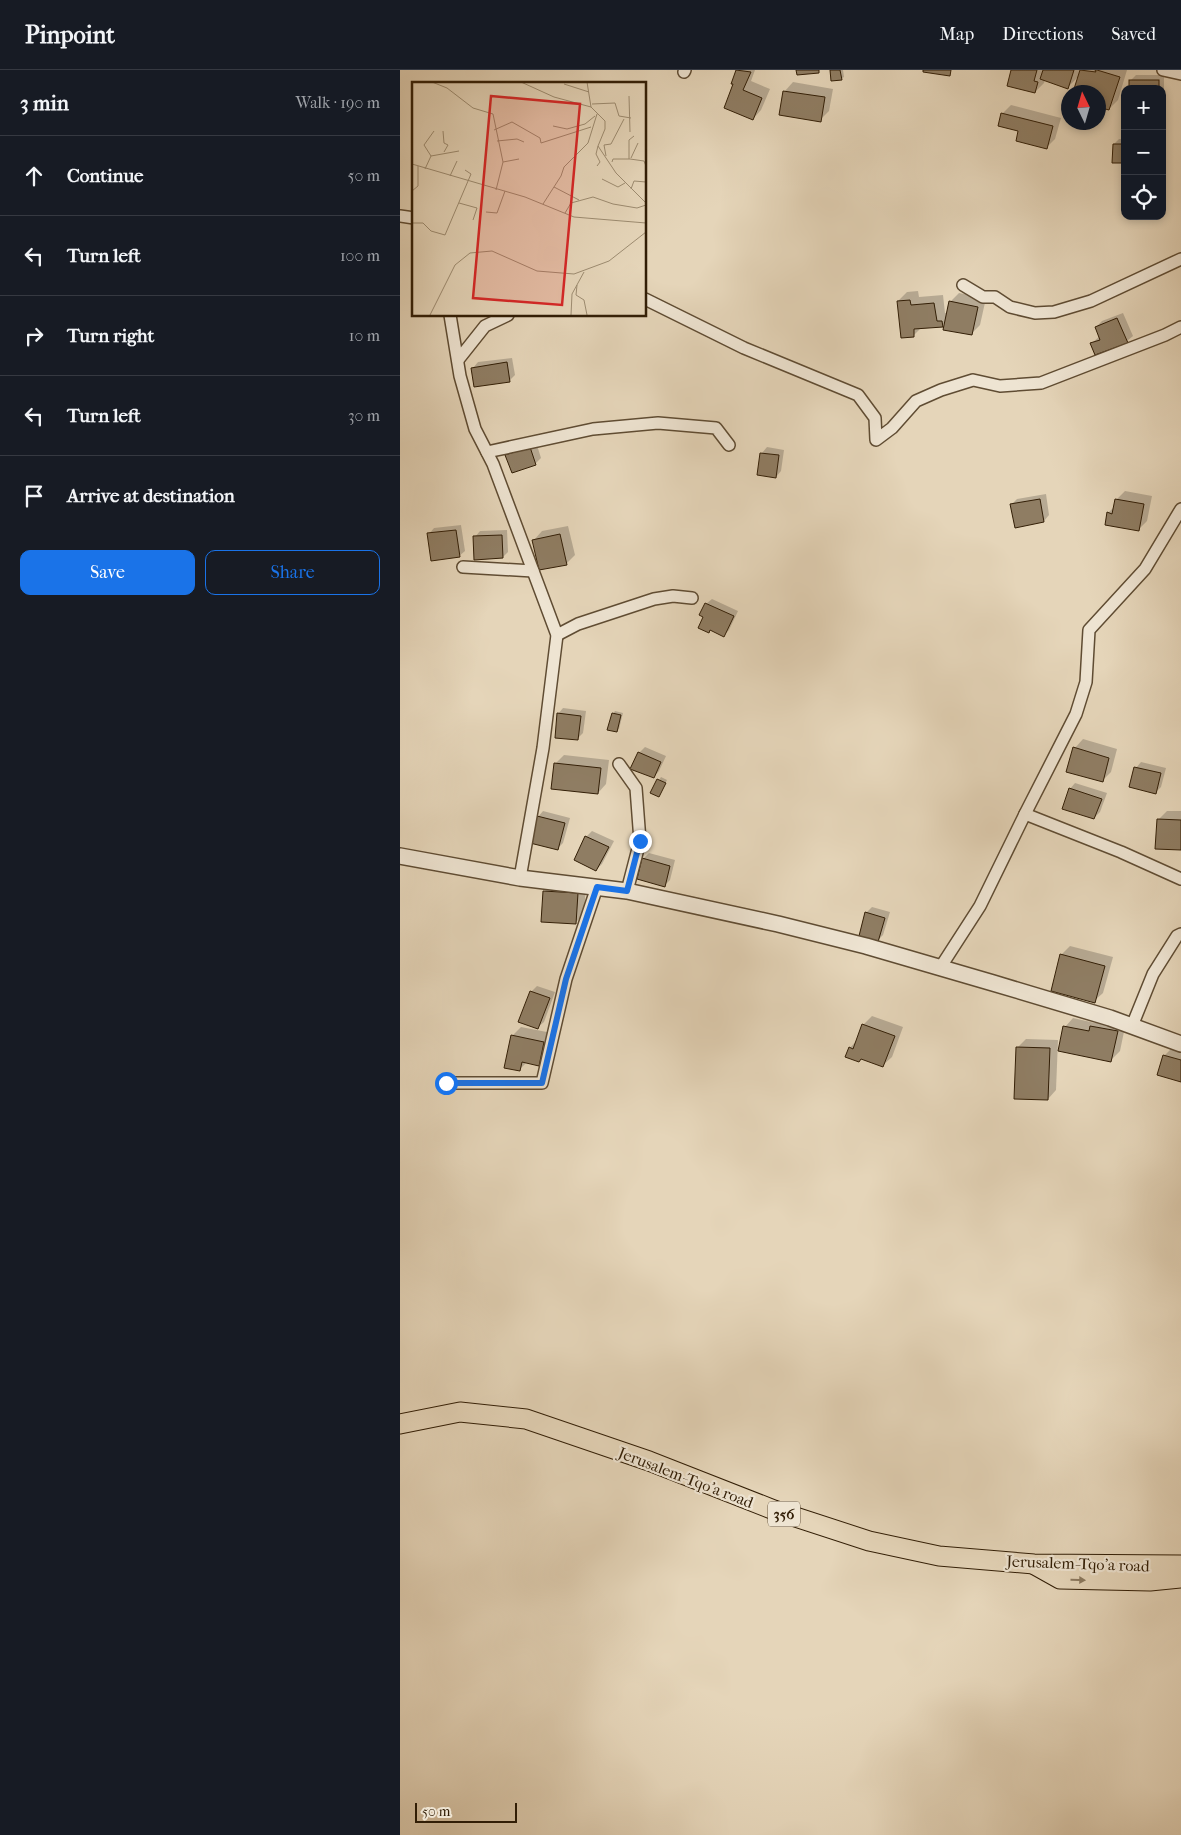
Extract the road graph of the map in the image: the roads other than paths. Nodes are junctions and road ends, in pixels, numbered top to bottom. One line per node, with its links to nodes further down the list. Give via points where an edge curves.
1 (1163, 70): 2 (street)
2 (1181, 74)
3 (1181, 259): 4 (street, via 1090,301 1054,312 1035,313 1010,307 995,297 983,297)
4 (963, 285)
5 (646, 299): 8 (street, via 744,348 858,395 875,418 876,440 892,428 916,401 941,390 974,380 1000,386 1041,383)
6 (450, 316): 9 (street)
7 (506, 316): 9 (street, via 485,326)
8 (1181, 327)
9 (458, 360): 11 (street, via 475,429)
10 (729, 445): 11 (street, via 716,428 658,423 593,429)
11 (487, 452): 14 (street)
12 (1181, 509): 18 (street, via 1145,570 1089,630 1086,682 1076,714)
13 (463, 566): 14 (street)
14 (533, 571): 16 (street)
15 (692, 598): 16 (street, via 654,599 578,624)
16 (557, 635): 20 (street, via 543,748)
17 (619, 764): 23 (street, via 636,788 640,841)
18 (1024, 814): 21 (street); 25 (street, via 980,906)
19 (400, 856): 20 (street)
20 (520, 878): 22 (street)
21 (1181, 879)
22 (597, 887): 23 (street); 28 (street, via 566,979 542,1083)
23 (627, 891): 25 (street, via 778,924)
24 (1181, 934): 26 (street, via 1153,974)
25 (940, 968): 26 (street)
26 (1132, 1026): 27 (street)
27 (1181, 1044)
28 (446, 1083)
29 (400, 1424): 30 (main road, Jerusalem-Tqo'a road / 356, via 460,1412 526,1419 649,1461 774,1510 869,1541 939,1556)
30 (1034, 1564): 31 (main road, Jerusalem-Tqo'a road / 356); 32 (main road, one-way to 32, via 1060,1579 1150,1581)
31 (1181, 1565)
32 (1181, 1578)

